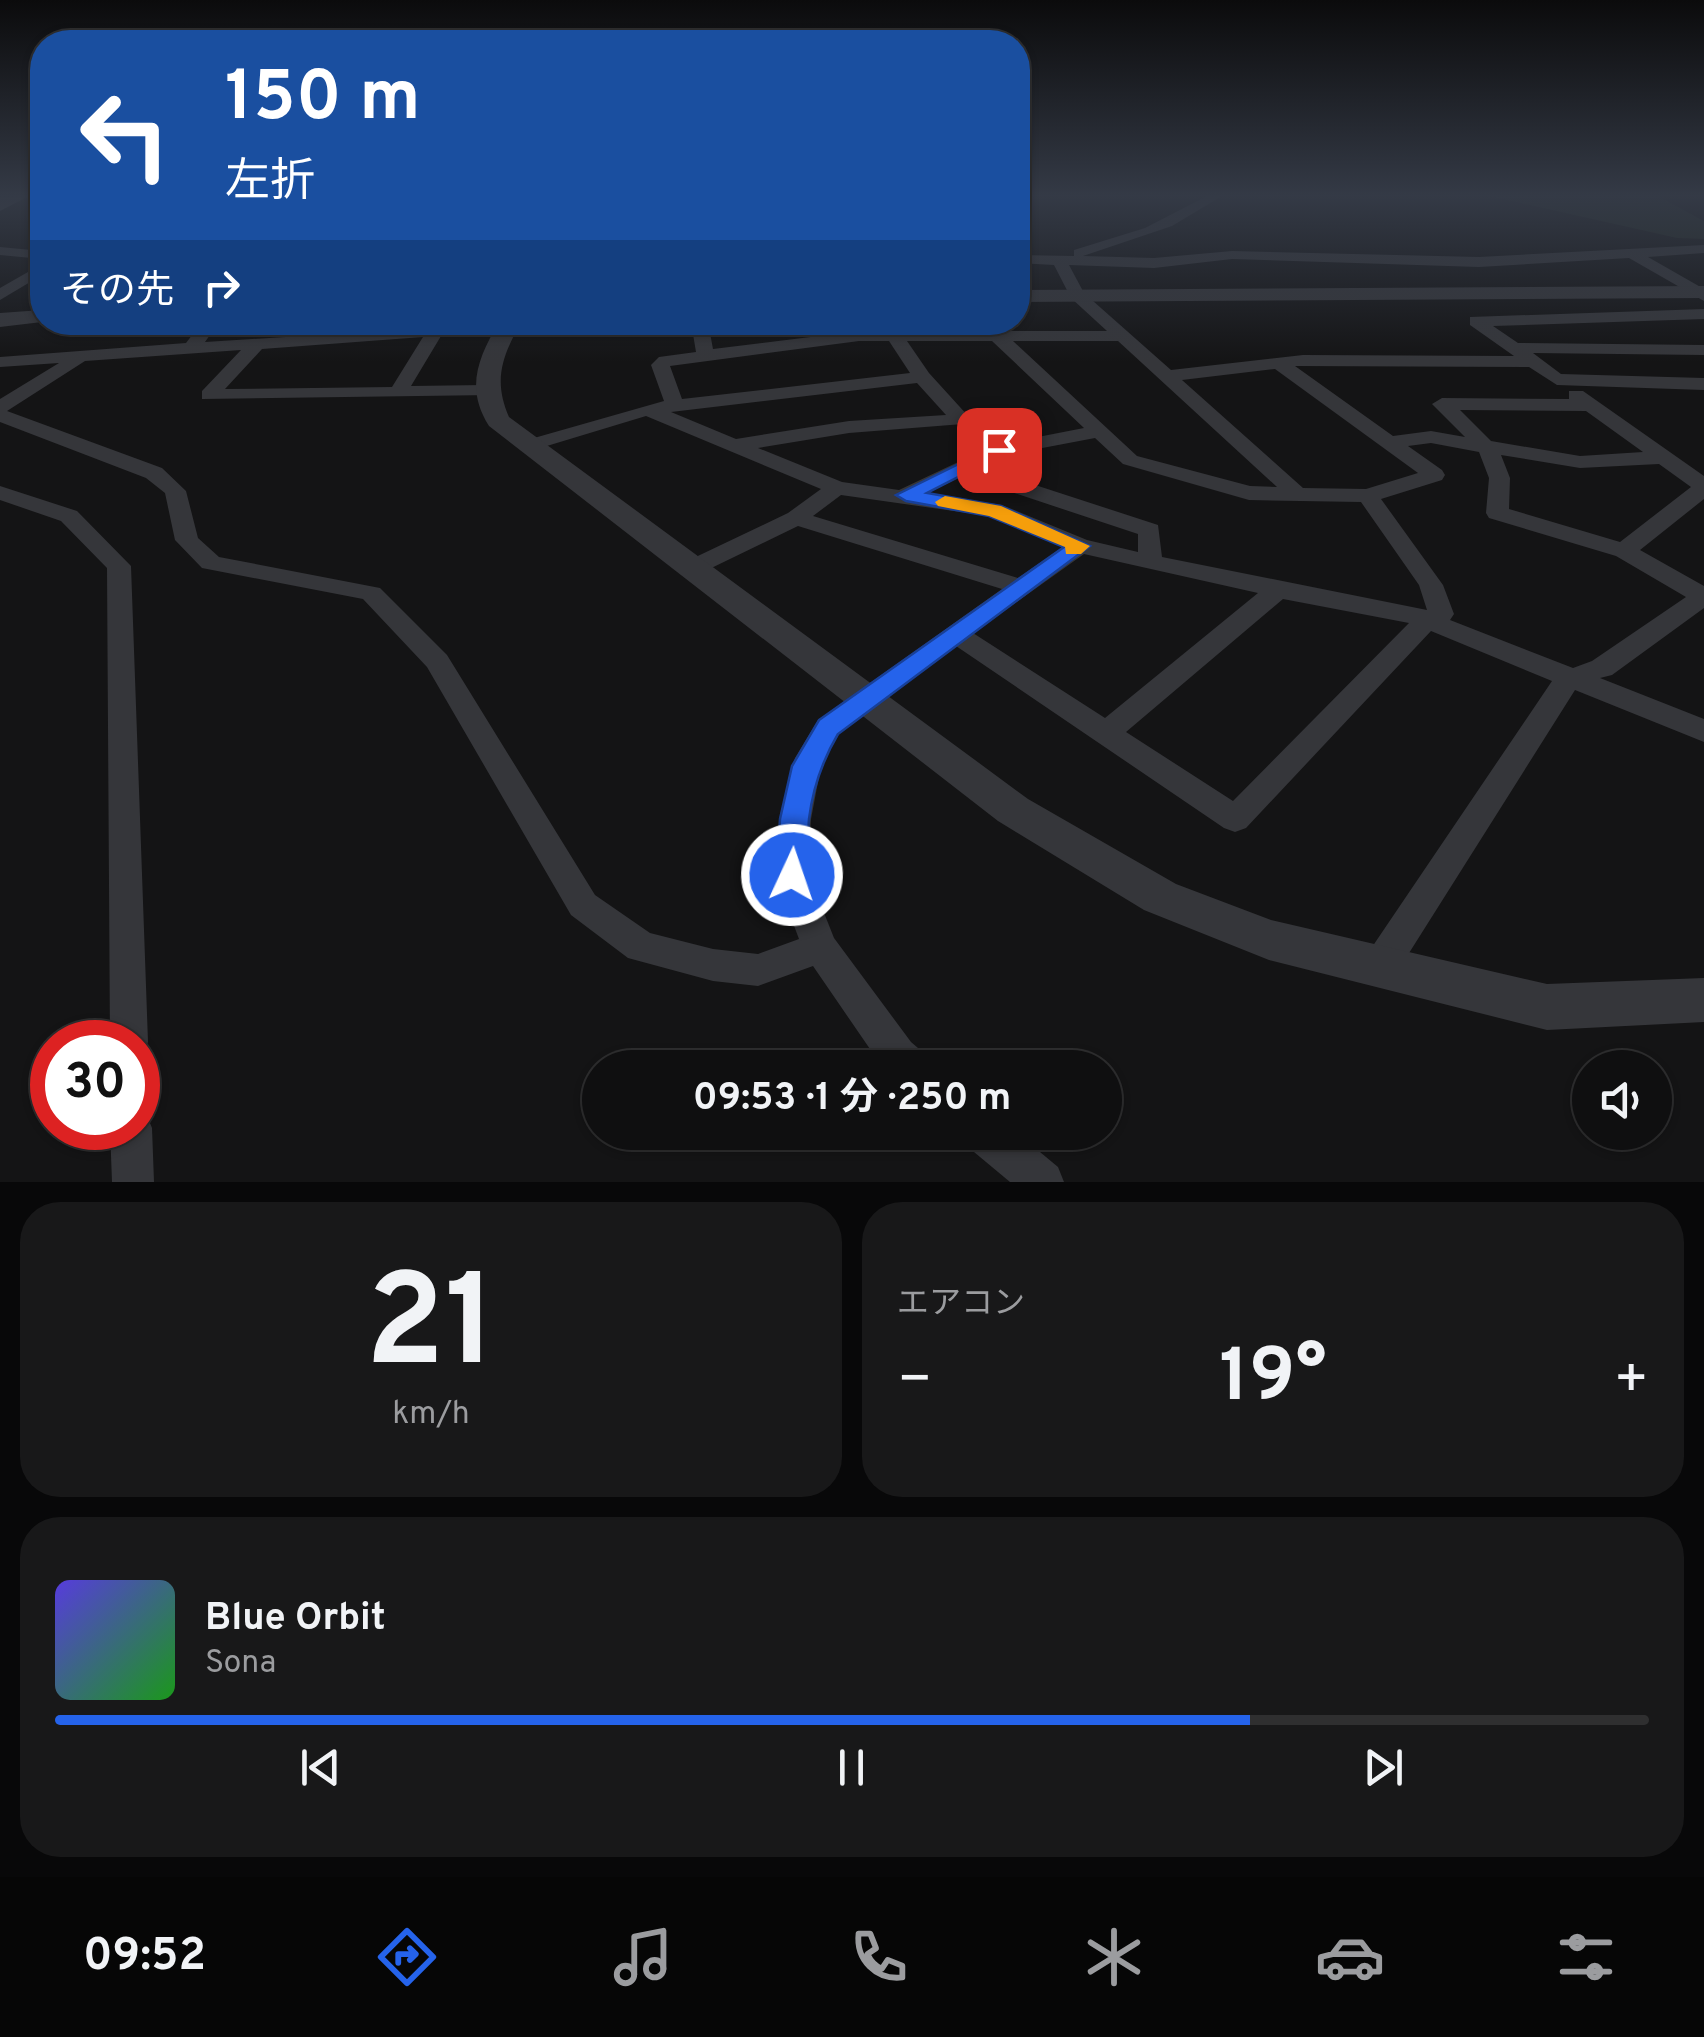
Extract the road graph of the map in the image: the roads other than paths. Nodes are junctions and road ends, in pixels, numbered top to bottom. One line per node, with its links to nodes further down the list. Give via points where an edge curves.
1 (2, 251): 5 (street)
2 (1093, 251): 7 (street)
3 (1665, 251): 4 (street)
4 (1631, 253): 7 (street, via 1479,262 1232,255); 11 (street)
5 (30, 254)
6 (1030, 260): 7 (street)
7 (1060, 262): 12 (street)
8 (30, 275): 10 (street)
9 (30, 286): 10 (street)
10 (3, 289)
11 (1702, 294): 12 (street)
12 (1077, 295): 13 (street); 22 (street)
13 (1030, 296)
14 (1704, 314): 26 (street, via 1476,321)
15 (30, 317): 16 (street)
16 (0, 320)
17 (202, 335): 27 (street)
18 (394, 335): 25 (street)
19 (434, 335): 38 (street)
20 (503, 335): 39 (street, via 490,357)
21 (701, 335): 29 (street)
22 (1121, 336): 23 (street); 35 (street)
23 (998, 337): 24 (street); 45 (street)
24 (896, 338): 29 (street, via 859,336); 34 (street)
25 (256, 345): 27 (street); 38 (street, via 209,395)
26 (1514, 348): 28 (street); 32 (street)
27 (190, 350): 30 (street)
28 (1704, 350)
29 (704, 355): 40 (street, via 660,365)
30 (83, 356): 31 (street); 42 (street)
31 (0, 362)
32 (1534, 362): 33 (street); 36 (street)
33 (1278, 363): 35 (street); 46 (street)
34 (922, 376): 40 (street); 48 (street, via 960,417)
35 (1165, 376): 55 (street)
36 (1558, 378): 37 (street); 41 (street)
37 (1704, 384)
38 (398, 392): 39 (street)
39 (485, 392): 47 (street, via 498,421)
40 (675, 405): 43 (street)
41 (1588, 405): 49 (street, via 1442,404); 50 (street)
42 (0, 408)
43 (647, 409): 47 (street); 48 (street)
44 (0, 415): 72 (street, via 154,472 175,492 188,540 210,564 371,593 437,661 583,905 641,947 758,970)
45 (1099, 432): 51 (street, via 999,450); 55 (street, via 1130,460 1249,492)
46 (1388, 443): 49 (street, via 1431,436); 57 (street, via 1434,475)
47 (527, 446): 62 (street)
48 (729, 446): 53 (street)
49 (1489, 448): 50 (street, via 1580,462); 60 (street, via 1503,487 1497,513)
50 (1663, 458): 52 (street)
51 (960, 468): 56 (street); 61 (street, via 1150,530)
52 (1704, 487): 60 (street)
53 (838, 488): 56 (street); 58 (street)
54 (0, 493): 75 (street, via 69,516 118,566)
55 (1296, 494): 57 (street)
56 (906, 495): 59 (street, via 994,510)
57 (1368, 496): 66 (street, via 1431,585 1441,614)
58 (796, 518): 62 (street); 63 (street)
59 (1080, 546): 61 (street); 63 (street)
60 (1624, 552): 65 (street)
61 (1150, 562): 64 (street)
62 (690, 569): 69 (street)
63 (1022, 587): 67 (street)
64 (1278, 590): 66 (street); 71 (street)
65 (1702, 595): 68 (street, via 1602,668)
66 (1426, 620): 68 (street); 71 (street, via 1235,819)
67 (956, 634): 69 (street); 71 (street)
68 (1568, 679): 70 (street); 73 (street)
69 (862, 698): 72 (street, via 828,727 806,766 795,819 792,875); 73 (street, via 1013,810 1160,897 1269,940)
70 (1704, 731)
71 (1106, 734)
72 (820, 947): 76 (street)
73 (1378, 968): 74 (street, via 1548,1007)
74 (1704, 1000)
75 (128, 1020)
76 (893, 1050)
77 (131, 1150): 79 (street)
78 (1005, 1150): 80 (street)
79 (132, 1182)
80 (1043, 1182)

